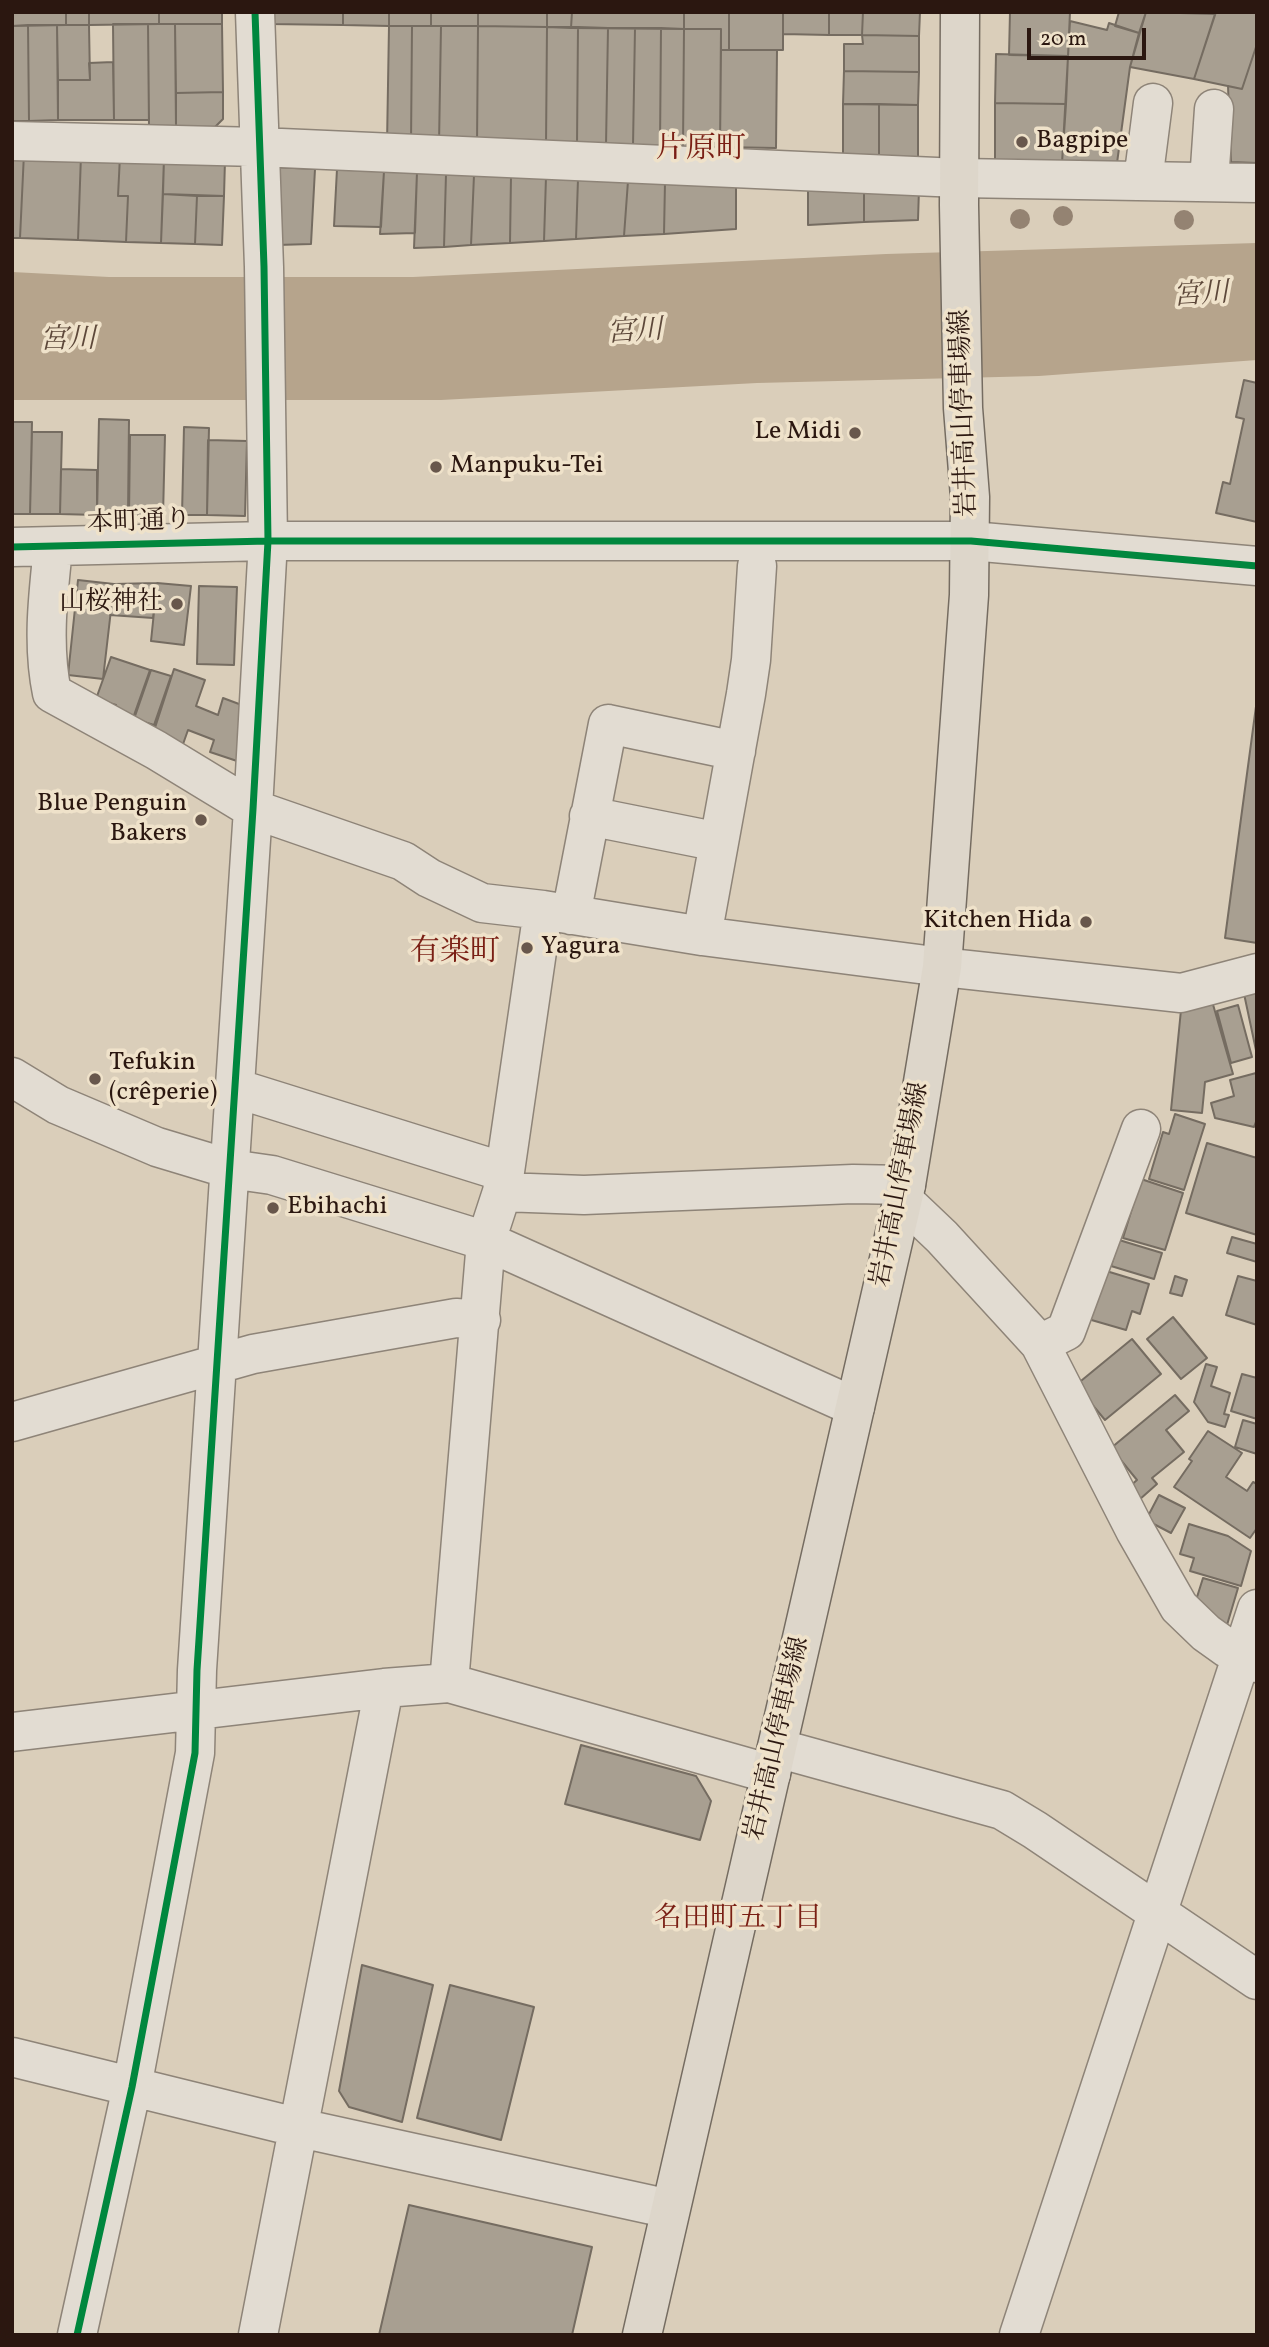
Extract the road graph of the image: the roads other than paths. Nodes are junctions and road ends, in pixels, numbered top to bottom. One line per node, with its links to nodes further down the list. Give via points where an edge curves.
1 (255, 12): 6 (street)
2 (960, 12): 10 (main road, 岩井高山停車場線)
3 (1153, 103): 7 (street)
4 (1214, 109): 8 (street)
5 (12, 141): 6 (street)
6 (259, 146): 10 (street); 11 (street)
7 (1143, 181): 8 (street); 10 (street)
8 (1209, 182): 9 (street)
9 (1257, 183)
10 (959, 191): 12 (main road, 岩井高山停車場線)
11 (268, 541): 12 (street, 本町通り); 14 (street, 本町通り); 18 (street)
12 (971, 541): 16 (street, 本町通り); 23 (main road, 岩井高山停車場線)
13 (12, 547): 14 (street, 本町通り)
14 (53, 548): 18 (street, via 47,604 47,669 52,693)
15 (757, 566): 17 (street, via 751,660)
16 (1257, 566)
17 (736, 751): 19 (street, via 608,724); 20 (street)
18 (253, 809): 21 (street, via 403,861 482,903); 26 (street)
19 (589, 816): 20 (street); 21 (street)
20 (719, 842): 22 (street)
21 (557, 912): 22 (street); 29 (street)
22 (702, 936): 23 (street)
23 (942, 967): 24 (street, via 1181,993); 30 (main road, 岩井高山停車場線)
24 (1257, 973)
25 (12, 1077): 28 (street, via 83,1116 157,1147)
26 (235, 1088): 28 (street); 29 (street)
27 (1141, 1129): 33 (street, via 1066,1331)
28 (230, 1169): 31 (street, via 272,1175); 34 (street)
29 (503, 1182): 30 (street, via 584,1195 827,1185); 31 (street)
30 (903, 1191): 33 (street); 35 (main road, 岩井高山停車場線)
31 (486, 1241): 32 (street); 35 (street)
32 (481, 1320): 34 (street, via 442,1320 253,1354); 39 (street)
33 (1040, 1343): 38 (street, via 1179,1607 1206,1633)
34 (217, 1365): 36 (street); 41 (street)
35 (855, 1407): 43 (main road, 岩井高山停車場線)
36 (12, 1422)
37 (1257, 1609): 38 (street)
38 (1249, 1658): 44 (street)
39 (449, 1683): 40 (street); 43 (street)
40 (384, 1688): 41 (street); 48 (street)
41 (197, 1711): 42 (street); 47 (street, via 195,1753)
42 (12, 1732)
43 (774, 1761): 44 (street, via 1002,1810); 49 (main road, 岩井高山停車場線)
44 (1156, 1914): 45 (street); 53 (street)
45 (1257, 1980)
46 (12, 2057): 47 (street)
47 (132, 2087): 48 (street); 50 (street)
48 (300, 2128): 49 (street); 51 (street)
49 (670, 2208): 52 (main road, 岩井高山停車場線)
50 (77, 2335)
51 (258, 2335)
52 (642, 2335)
53 (1019, 2335)

